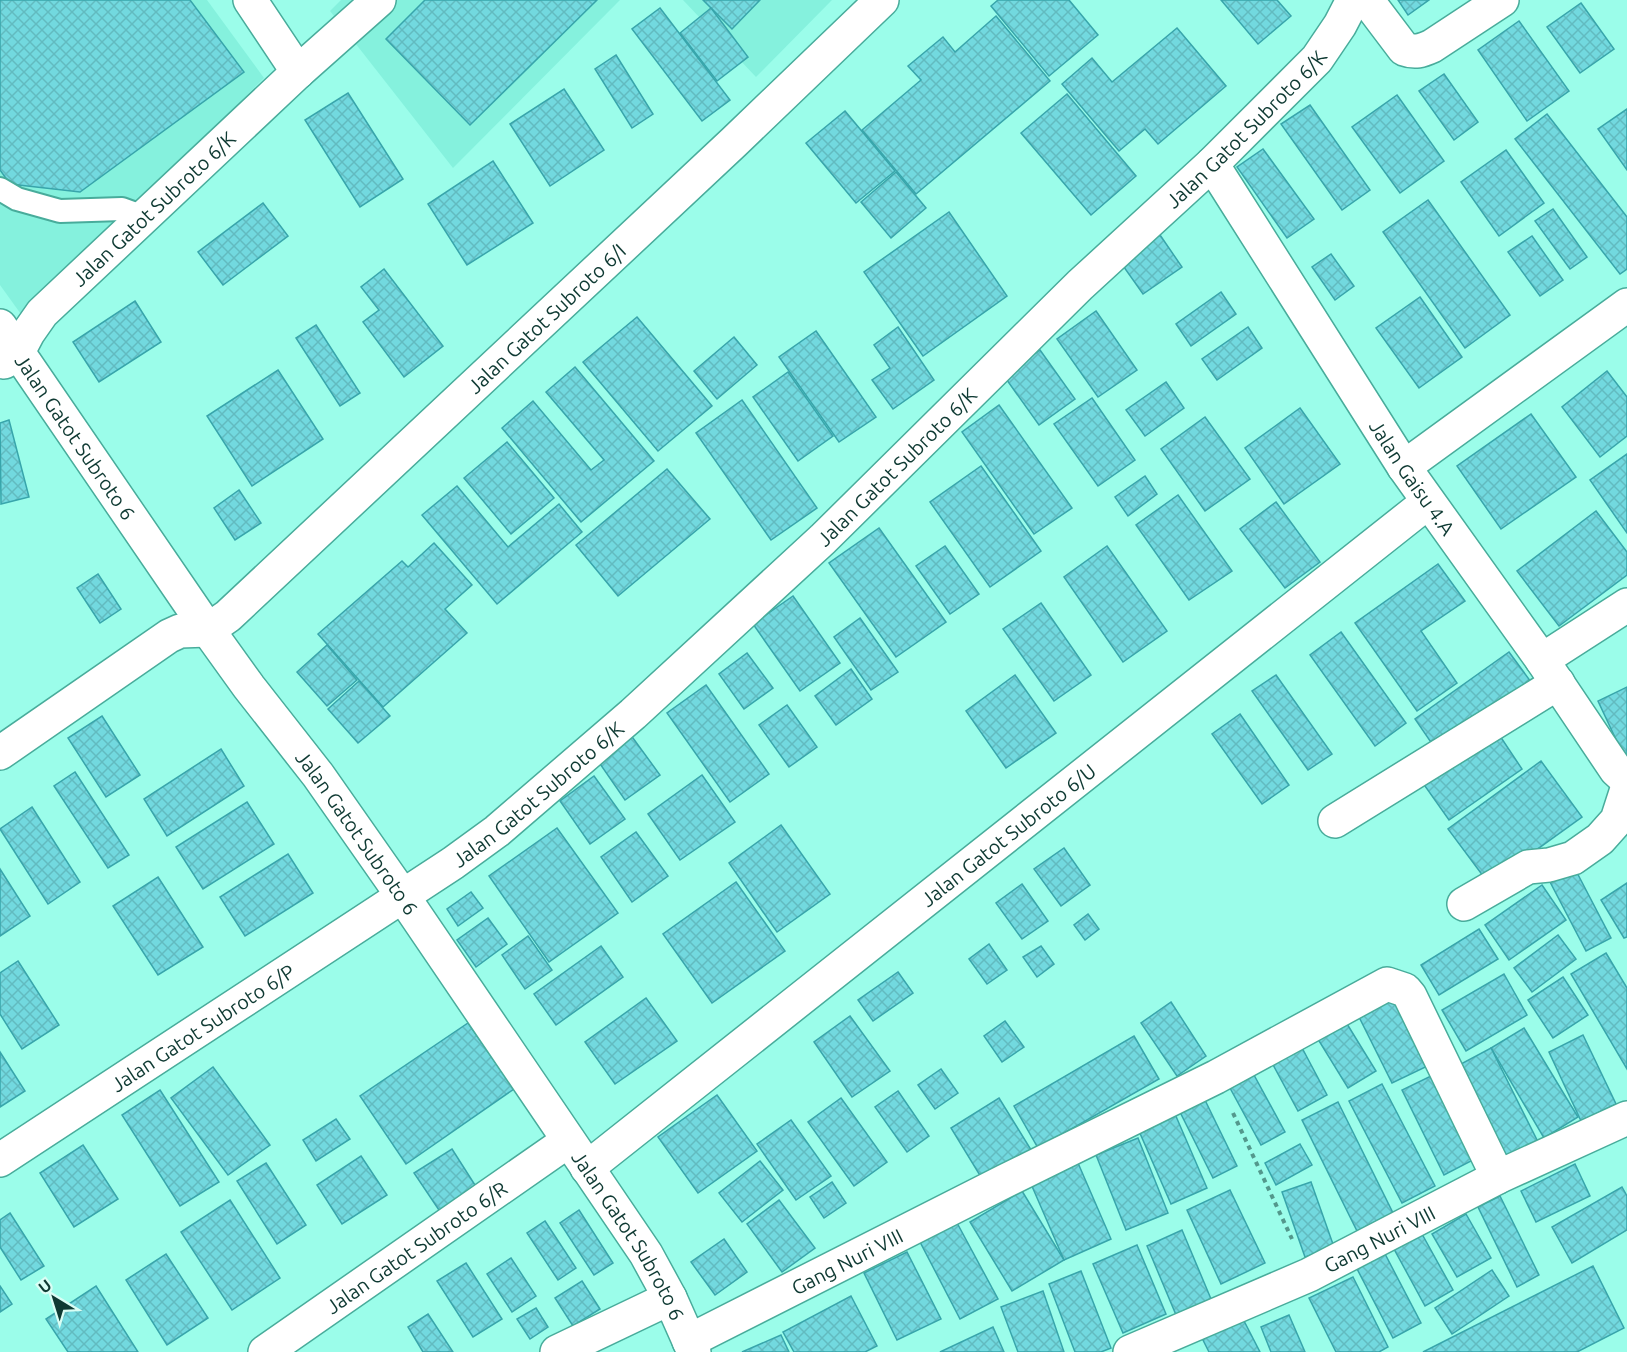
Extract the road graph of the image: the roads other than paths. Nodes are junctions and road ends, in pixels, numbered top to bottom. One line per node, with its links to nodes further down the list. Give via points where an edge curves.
1 (250, 0): 7 (street)
2 (379, 0): 7 (street, Jalan Gatot Subroto 6/K)
3 (882, 0): 16 (street, Jalan Gatot Subroto 6/I, via 439,421 228,616)
4 (1353, 0): 8 (street, Jalan Gatot Subroto 6/K, via 1317,59)
5 (1367, 0): 6 (street, via 1404,49 1411,52 1432,46)
6 (1502, 0)
7 (298, 72): 10 (street, Jalan Gatot Subroto 6/K)
8 (1212, 164): 13 (street, Jalan Gaisu 4.A); 22 (street, Jalan Gatot Subroto 6/K, via 1080,285 823,539 633,714 497,831)
9 (0, 189): 10 (lane, via 16,199 60,211 122,209)
10 (144, 217): 12 (street, Jalan Gatot Subroto 6/K, via 42,313 28,333)
11 (1627, 305): 13 (street)
12 (6, 347): 16 (street, Jalan Gatot Subroto 6)
13 (1404, 467): 14 (street, Jalan Gaisu 4.A)
14 (1428, 502): 17 (street, Jalan Gaisu 4.A); 27 (street, Jalan Gatot Subroto 6/U)
15 (1627, 605): 17 (street)
16 (207, 630): 18 (street, via 186,630 169,636); 22 (street, Jalan Gatot Subroto 6, via 318,775)
17 (1550, 671): 19 (street, Jalan Gaisu 4.A, via 1616,770); 21 (street)
18 (0, 753)
19 (1627, 780)
20 (1627, 789): 23 (street, via 1617,820 1573,858 1528,867)
21 (1335, 821)
22 (402, 895): 25 (street, Jalan Gatot Subroto 6); 26 (street, Jalan Gatot Subroto 6/P)
23 (1464, 904)
24 (1627, 1118): 28 (street, Gang Nuri VIII)
25 (568, 1141): 27 (street, Jalan Gatot Subroto 6); 31 (street, Jalan Gatot Subroto 6/R)
26 (0, 1160)
27 (587, 1168): 29 (street, Jalan Gatot Subroto 6, via 646,1254)
28 (1498, 1177): 30 (street, Gang Nuri VIII, via 1410,996 1405,990 1387,984 1216,1077 1005,1181); 33 (street, Gang Nuri VIII, via 1310,1275)
29 (670, 1298): 30 (street, Jalan Gatot Subroto 6); 32 (street)
30 (691, 1346)
31 (265, 1352)
32 (557, 1352)
33 (1130, 1352)

